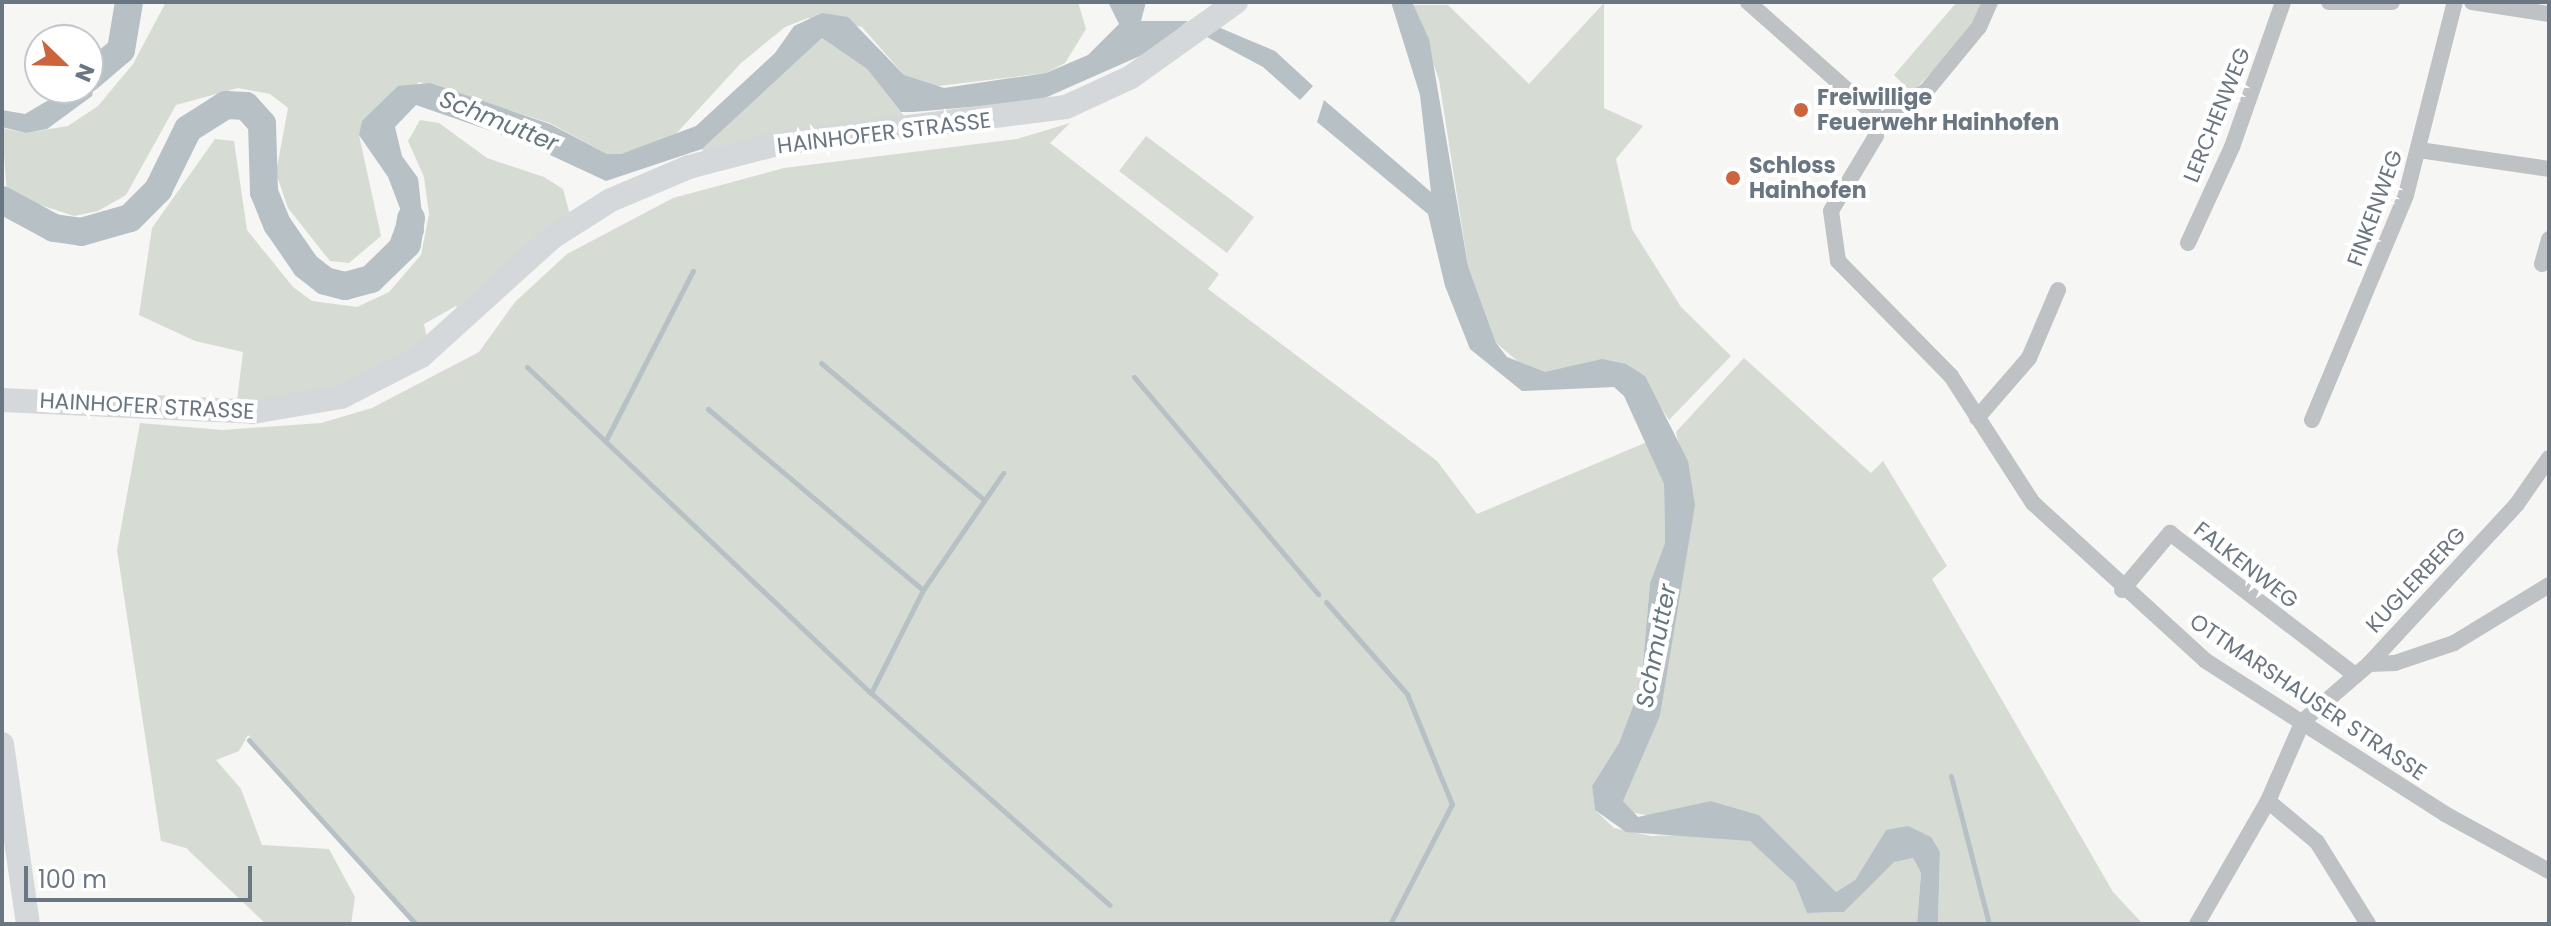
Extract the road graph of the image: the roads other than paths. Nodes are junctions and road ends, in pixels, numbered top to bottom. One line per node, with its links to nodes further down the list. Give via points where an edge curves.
1 (1236, 2): 17 (street, HAINHOFER STRASSE, via 1158,59 1066,107 781,143 689,167 611,200 522,262 421,356 341,397 253,412)
2 (1748, 2): 10 (street, via 1870,109)
3 (1990, 2): 10 (street, via 1979,27 1927,90)
4 (2283, 2): 14 (street, LERCHENWEG, via 2232,147)
5 (2329, 2): 6 (street)
6 (2392, 2)
7 (2455, 2): 11 (street, FINKENWEG)
8 (2472, 2): 9 (street)
9 (2549, 14)
10 (1877, 124): 18 (street, OTTMARSHAUSER STRASSE, via 1876,136 1831,211 1831,244 1850,275 1921,339)
11 (2419, 150): 12 (street); 19 (street, FINKENWEG, via 2390,238)
12 (2549, 169)
13 (2549, 239): 15 (street)
14 (2188, 243)
15 (2542, 264)
16 (2058, 290): 18 (street, via 2029,358)
17 (2, 400)
18 (1977, 418): 22 (street, OTTMARSHAUSER STRASSE, via 2033,503)
19 (2312, 420)
20 (2549, 458): 23 (street, KUGLERBERG, via 2517,504)
21 (2549, 585): 23 (street, via 2454,643 2395,663)
22 (2122, 590): 24 (street, FALKENWEG, via 2170,533); 25 (street, OTTMARSHAUSER STRASSE, via 2186,646)
23 (2369, 664): 24 (street, KUGLERBERG)
24 (2355, 675): 25 (street, KUGLERBERG)
25 (2303, 721): 27 (street); 29 (street, OTTMARSHAUSER STRASSE, via 2445,814)
26 (2, 744): 28 (street)
27 (2268, 801): 31 (street); 32 (street, via 2317,842)
28 (10, 854): 30 (street)
29 (2549, 871)
30 (28, 924)
31 (2197, 924)
32 (2368, 924)

